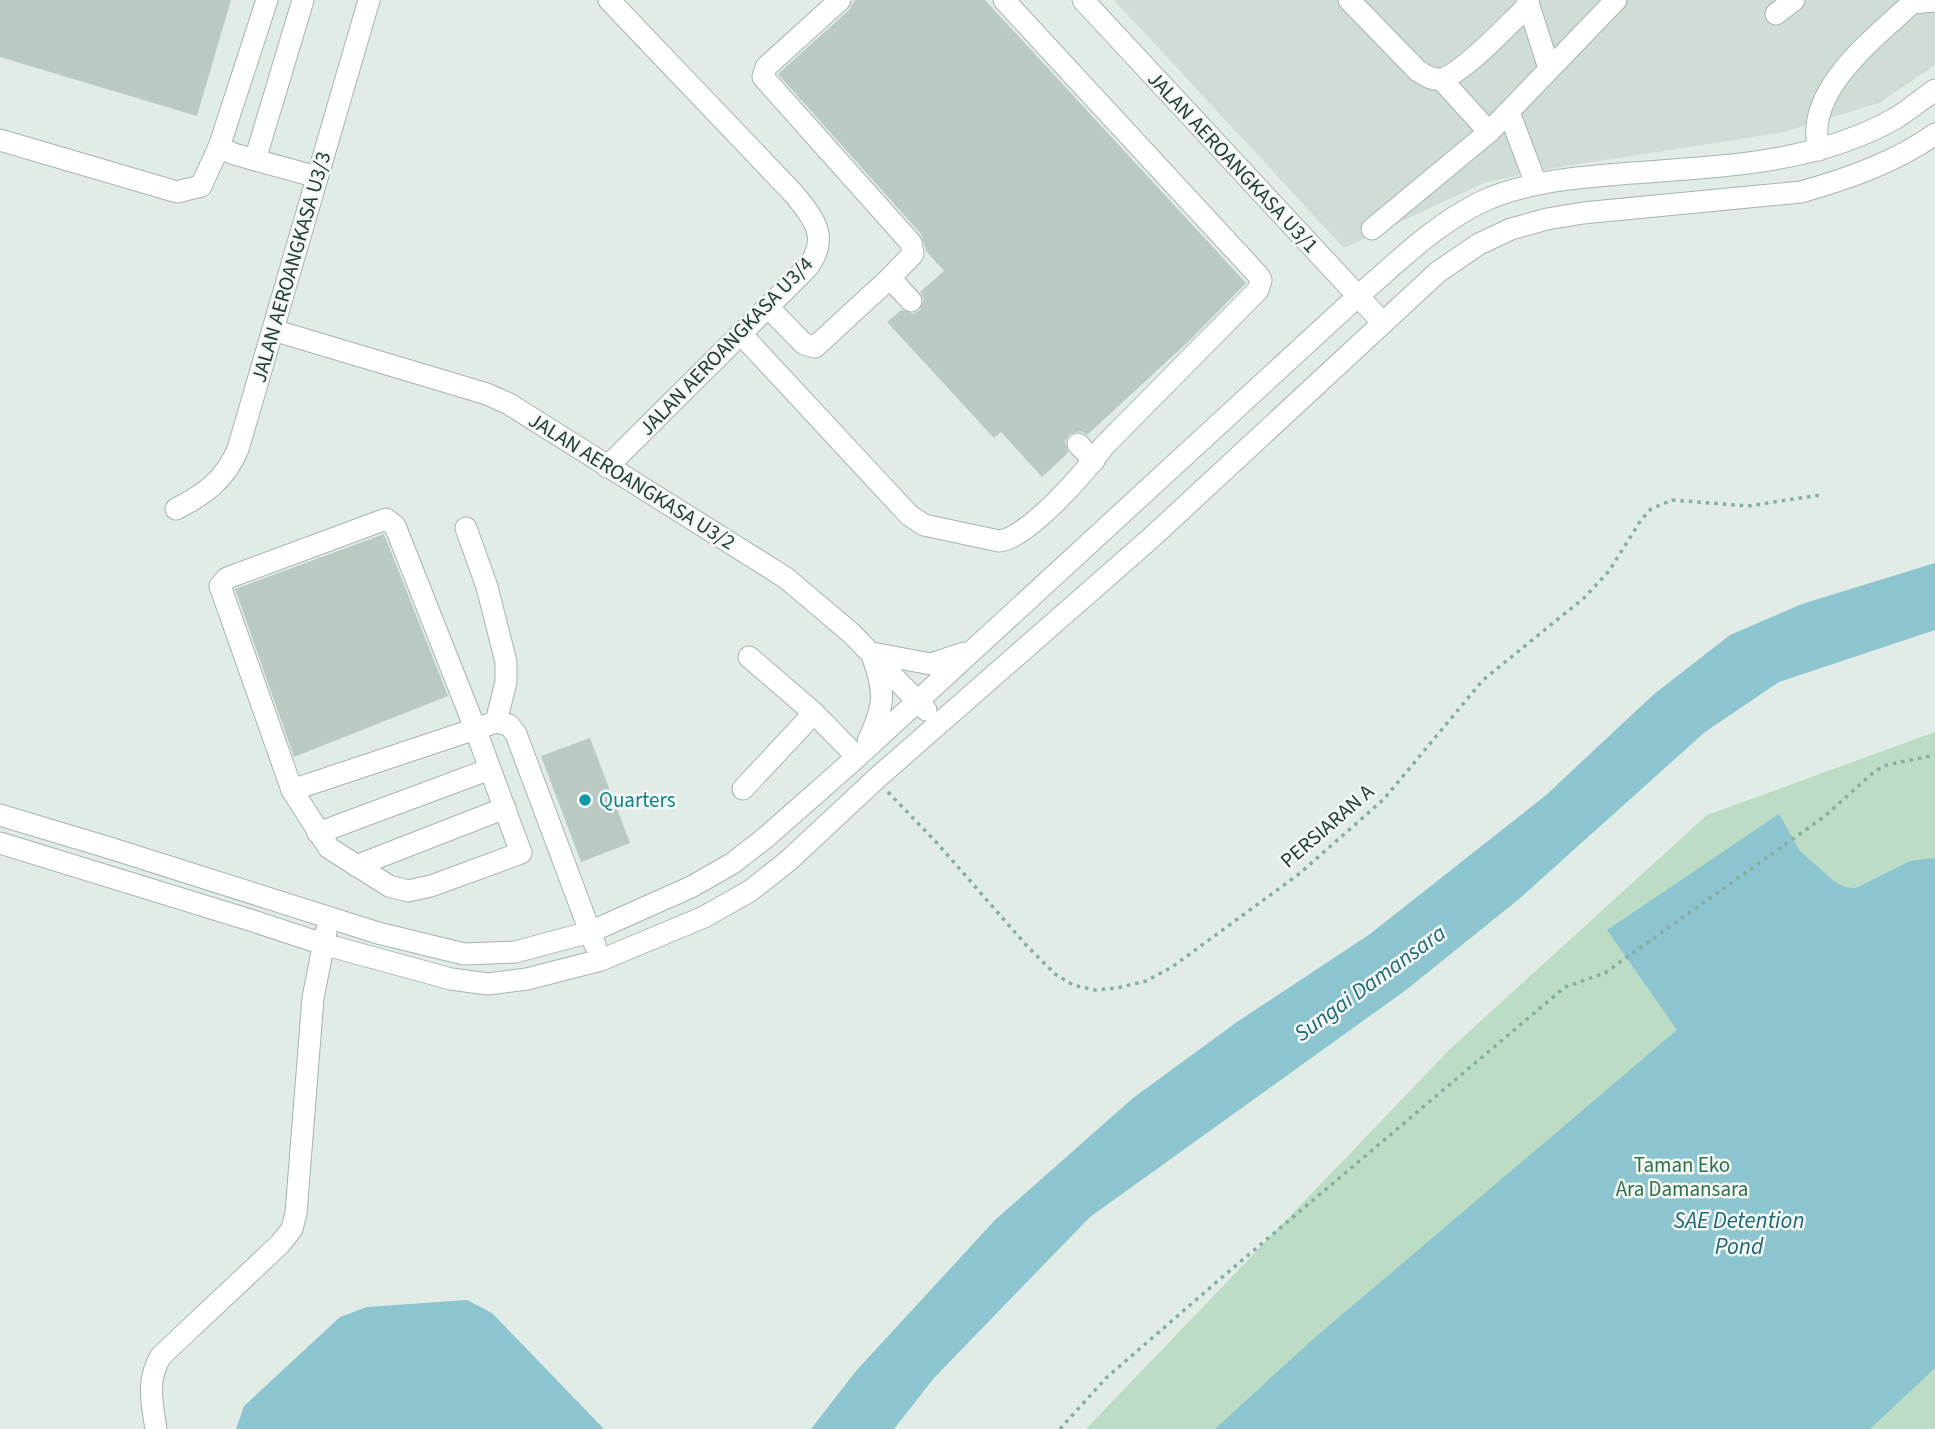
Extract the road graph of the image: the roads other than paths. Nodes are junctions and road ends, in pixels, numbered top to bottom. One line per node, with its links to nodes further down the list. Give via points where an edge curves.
1 (267, 0): 22 (street)
2 (303, 0): 24 (street)
3 (369, 0): 25 (street, JALAN AEROANGKASA U3/3)
4 (610, 0): 31 (street, JALAN AEROANGKASA U3/4, via 811,215 820,243 816,256)
5 (839, 0): 28 (street, via 766,67 763,77 911,243 913,254)
6 (1004, 0): 36 (street, via 1261,280 1258,290)
7 (1083, 0): 29 (street, JALAN AEROANGKASA U3/1)
8 (1349, 0): 16 (street, via 1418,71)
9 (1616, 0): 15 (street)
10 (1794, 0): 14 (street)
11 (1912, 1): 12 (street); 23 (street, via 1832,84 1815,135)
12 (1935, 1)
13 (1528, 2): 15 (street); 16 (street, via 1461,69)
14 (1776, 14)
15 (1549, 68): 18 (street)
16 (1441, 79): 19 (street)
17 (1935, 90): 23 (street, via 1896,117)
18 (1509, 112): 19 (street); 26 (street)
19 (1489, 132): 27 (street)
20 (1935, 134): 32 (street, via 1885,162 1801,192 1583,212 1511,229 1456,258)
21 (0, 140): 22 (street, via 177,192 201,186)
22 (219, 147): 24 (street)
23 (1819, 150): 26 (street, via 1746,164)
24 (255, 160): 25 (street)
25 (317, 177): 33 (street, JALAN AEROANGKASA U3/3)
26 (1536, 184): 29 (street, via 1464,210)
27 (1373, 229)
28 (890, 278): 30 (street); 31 (street, via 815,347 804,344)
29 (1358, 296): 32 (street, JALAN AEROANGKASA U3/1); 40 (street)
30 (911, 301)
31 (768, 307): 34 (street, JALAN AEROANGKASA U3/4)
32 (1383, 323): 46 (street, via 1151,538)
33 (272, 330): 37 (street, JALAN AEROANGKASA U3/2, via 486,394); 38 (street, JALAN AEROANGKASA U3/3, via 231,465 203,495)
34 (741, 334): 36 (street, via 909,515 924,525 1009,540); 37 (street, JALAN AEROANGKASA U3/4)
35 (1078, 444): 36 (street)
36 (1094, 461)
37 (607, 467): 41 (street, JALAN AEROANGKASA U3/2, via 786,578)
38 (176, 509)
39 (466, 528): 45 (street, via 506,662)
40 (972, 650): 41 (street, via 931,664); 43 (street)
41 (872, 653): 43 (street, JALAN AEROANGKASA U3/2); 48 (street, via 882,682 881,714)
42 (749, 657): 44 (street)
43 (918, 701): 46 (street, JALAN AEROANGKASA U3/2); 48 (street)
44 (814, 713): 48 (street); 50 (street)
45 (496, 722): 47 (street); 55 (street, via 509,725 516,734)
46 (939, 724): 62 (street, via 750,891 704,917)
47 (475, 728): 49 (street); 51 (street); 51 (street, via 395,526 380,520 227,578 220,586)
48 (860, 754): 60 (street, via 733,863)
49 (490, 769): 52 (street); 54 (street)
50 (743, 789)
51 (292, 790): 54 (street)
52 (505, 808): 57 (street); 58 (street)
53 (0, 815): 59 (street)
54 (318, 833): 58 (street, via 329,848)
55 (556, 841): 57 (street); 60 (street)
56 (0, 843): 61 (street)
57 (522, 853): 58 (street, via 408,891 389,886)
58 (356, 866)
59 (329, 918): 60 (street, via 464,954 515,952); 61 (street)
60 (590, 932): 62 (street)
61 (323, 944): 62 (street, via 441,977 488,984); 63 (street, via 313,998 292,1230 161,1356 150,1381)
62 (601, 960)
63 (156, 1429)

